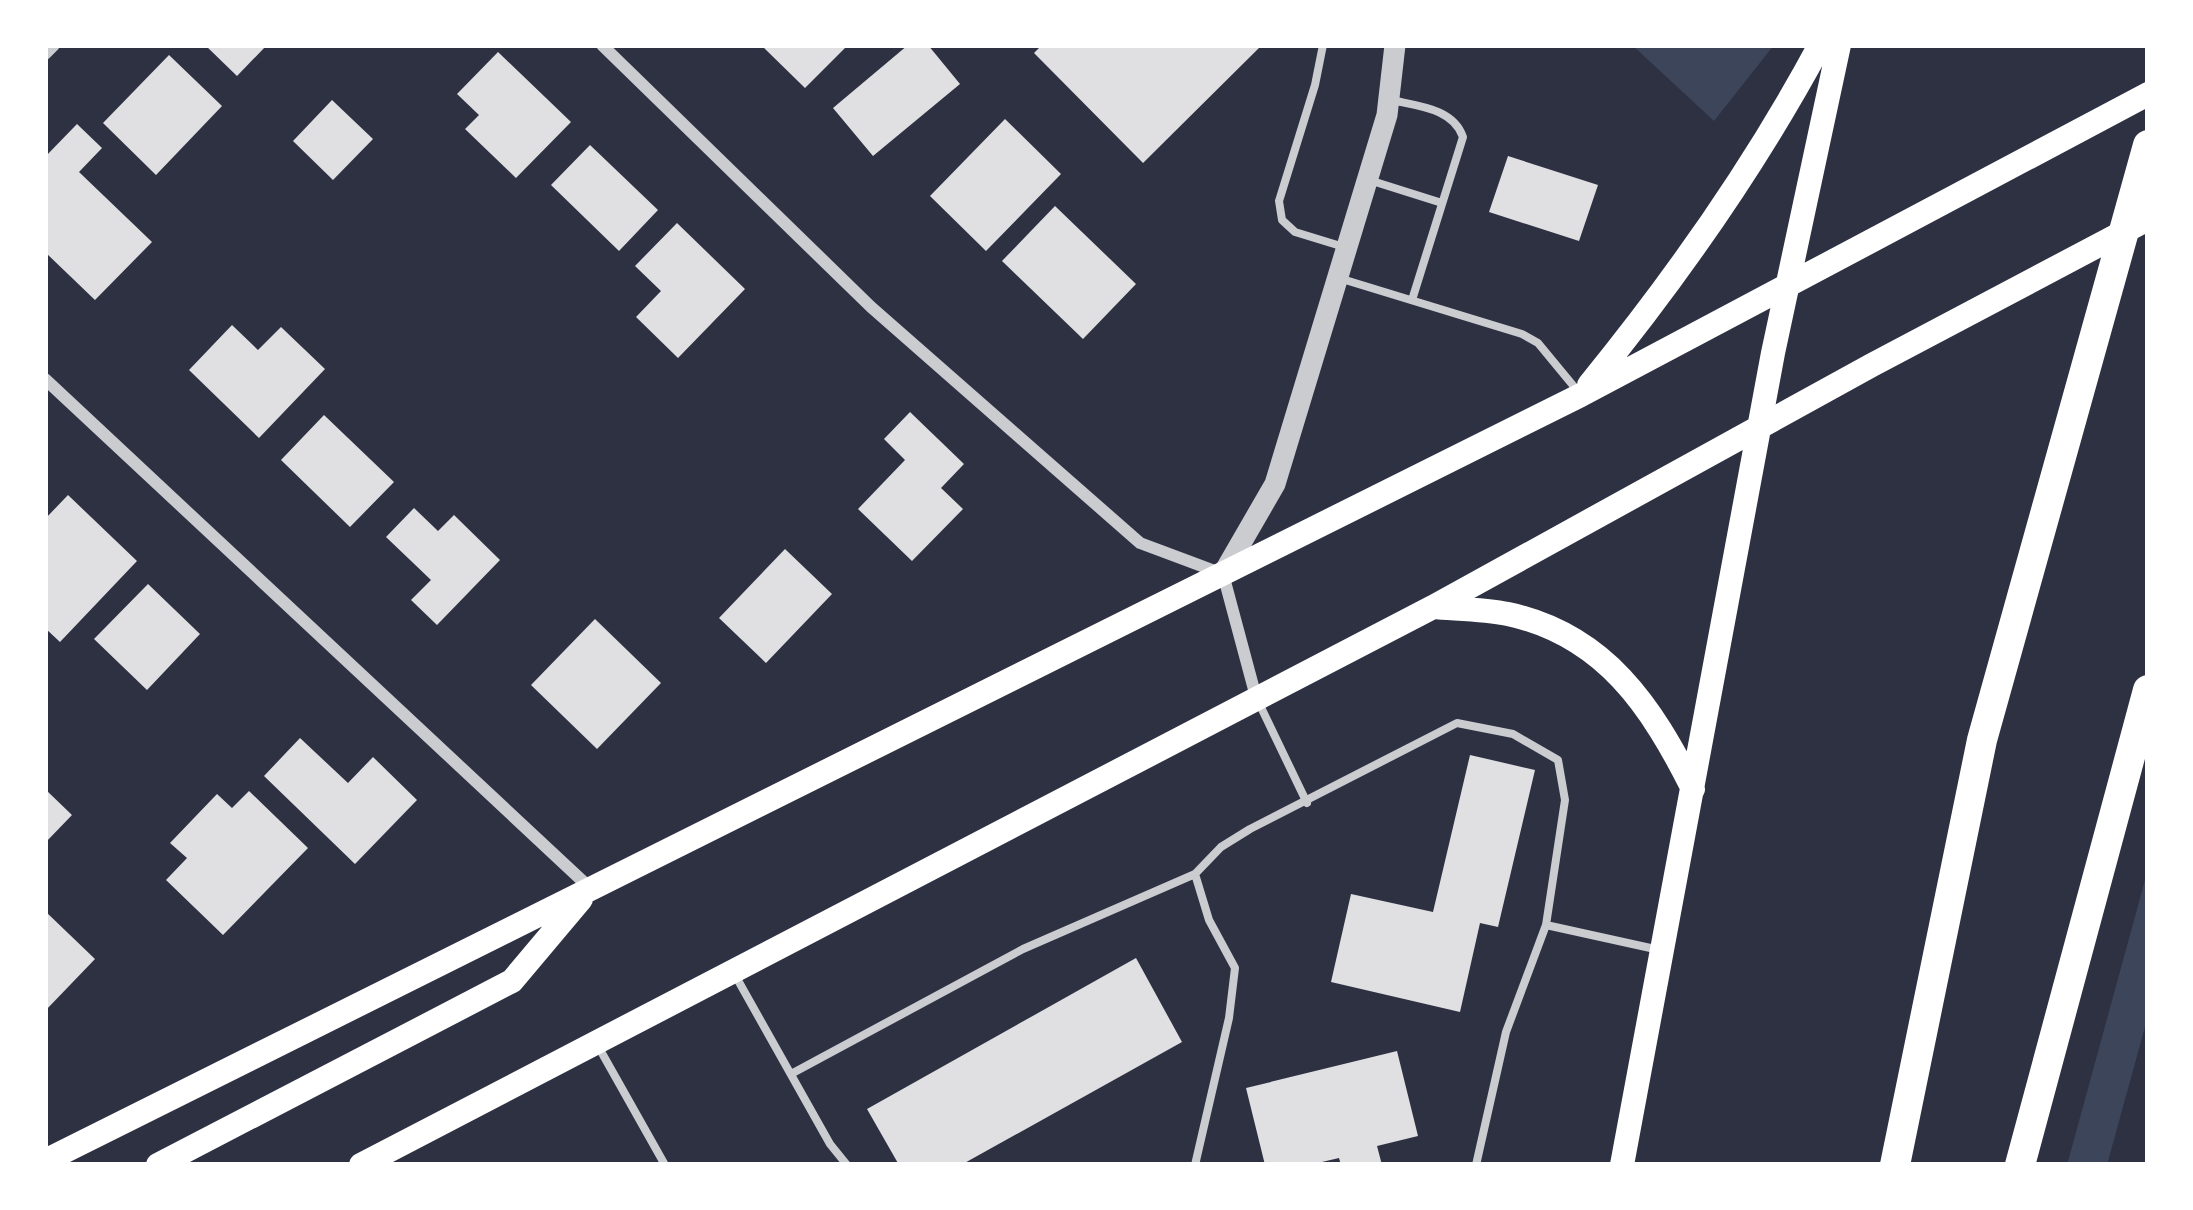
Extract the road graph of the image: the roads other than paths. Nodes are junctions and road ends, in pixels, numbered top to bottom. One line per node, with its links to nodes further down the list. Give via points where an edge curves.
1 (54, 45): 7 (street)
2 (602, 45): 21 (street, via 871,307 1140,542)
3 (1323, 45): 14 (lane, via 1280,201 1282,220)
4 (1395, 45): 9 (street)
5 (1820, 45): 19 (main road, via 1744,180)
6 (1839, 45): 16 (main road)
7 (45, 54)
8 (2148, 94): 16 (main road)
9 (1389, 99): 11 (street); 12 (lane, via 1443,113 1459,126)
10 (2148, 146): 42 (highway, via 1982,740)
11 (1368, 179): 12 (lane); 14 (street)
12 (1442, 203): 17 (lane)
13 (2148, 219): 20 (main road)
14 (1348, 248): 15 (street)
15 (1339, 279): 17 (lane); 21 (street, via 1275,484)
16 (1787, 287): 19 (main road); 20 (main road)
17 (1412, 300): 19 (lane, via 1538,343)
18 (45, 379): 28 (street)
19 (1581, 395): 21 (main road)
20 (1760, 427): 22 (main road); 25 (main road)
21 (1223, 574): 24 (street); 28 (main road)
22 (1433, 607): 24 (main road); 25 (main road, via 1508,614 1594,653 1646,703)
23 (2148, 690): 43 (highway)
24 (1256, 697): 26 (lane); 31 (main road)
25 (1693, 789): 30 (main road)
26 (1307, 803): 27 (lane, via 1221,848); 29 (lane, via 1457,723 1513,734 1558,760 1565,800)
27 (1195, 874): 33 (lane, via 1023,949); 39 (lane, via 1235,968)
28 (590, 888): 34 (main road); 36 (main road, via 512,981)
29 (1546, 925): 30 (lane); 40 (lane, via 1506,1032)
30 (1663, 951): 41 (main road)
31 (734, 973): 32 (main road); 33 (lane)
32 (597, 1044): 35 (lane); 37 (main road)
33 (791, 1074): 38 (lane)
34 (45, 1161)
35 (663, 1164)
36 (158, 1165)
37 (361, 1165)
38 (847, 1165)
39 (1195, 1165)
40 (1476, 1165)
41 (1622, 1165)
42 (1895, 1165)
43 (2020, 1165)

